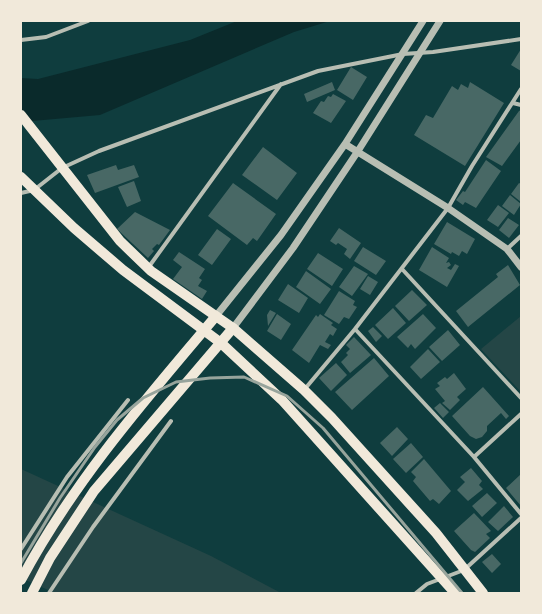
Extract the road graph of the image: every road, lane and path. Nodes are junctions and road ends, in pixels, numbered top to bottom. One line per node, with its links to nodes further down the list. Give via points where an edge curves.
1 (88, 21): 5 (street, via 46,37)
2 (440, 21): 6 (street)
3 (422, 22): 7 (street)
4 (521, 39): 6 (street)
5 (21, 40)
6 (421, 53): 7 (street); 14 (street)
7 (403, 54): 8 (street, via 318,71); 13 (street)
8 (281, 84): 15 (street, via 99,151); 23 (street)
9 (521, 89): 10 (street)
10 (512, 103): 11 (street); 19 (street)
11 (521, 105)
12 (21, 115): 15 (main road)
13 (345, 144): 14 (street); 25 (street, via 281,235)
14 (358, 151): 19 (street); 26 (street, via 293,248)
15 (62, 168): 17 (street); 23 (main road, via 120,241)
16 (21, 177): 17 (main road)
17 (34, 190): 18 (street); 28 (main road, via 123,270)
18 (21, 193)
19 (448, 208): 21 (street); 24 (street)
20 (521, 236): 21 (street)
21 (506, 249): 22 (street)
22 (521, 267)
23 (148, 268): 25 (main road)
24 (402, 269): 27 (street); 31 (street)
25 (216, 316): 26 (main road); 28 (main road)
26 (233, 328): 29 (main road); 30 (main road)
27 (355, 329): 30 (street); 35 (street)
28 (204, 330): 29 (main road); 41 (main road, via 108,446 67,502)
29 (221, 343): 40 (main road, via 282,400); 42 (main road, via 94,491 50,558)
30 (304, 390): 39 (main road, via 436,533)
31 (521, 398)
32 (128, 400): 38 (street, via 67,478)
33 (521, 414): 35 (street)
34 (171, 421): 43 (street, via 93,527)
35 (474, 458): 36 (street)
36 (521, 514)
37 (521, 518): 39 (street)
38 (21, 548)
39 (464, 570): 40 (street); 46 (main road)
40 (444, 579): 44 (street, via 427,584); 45 (main road)
41 (21, 580)
42 (32, 593)
43 (49, 593)
44 (416, 593)
45 (455, 593)
46 (483, 593)

